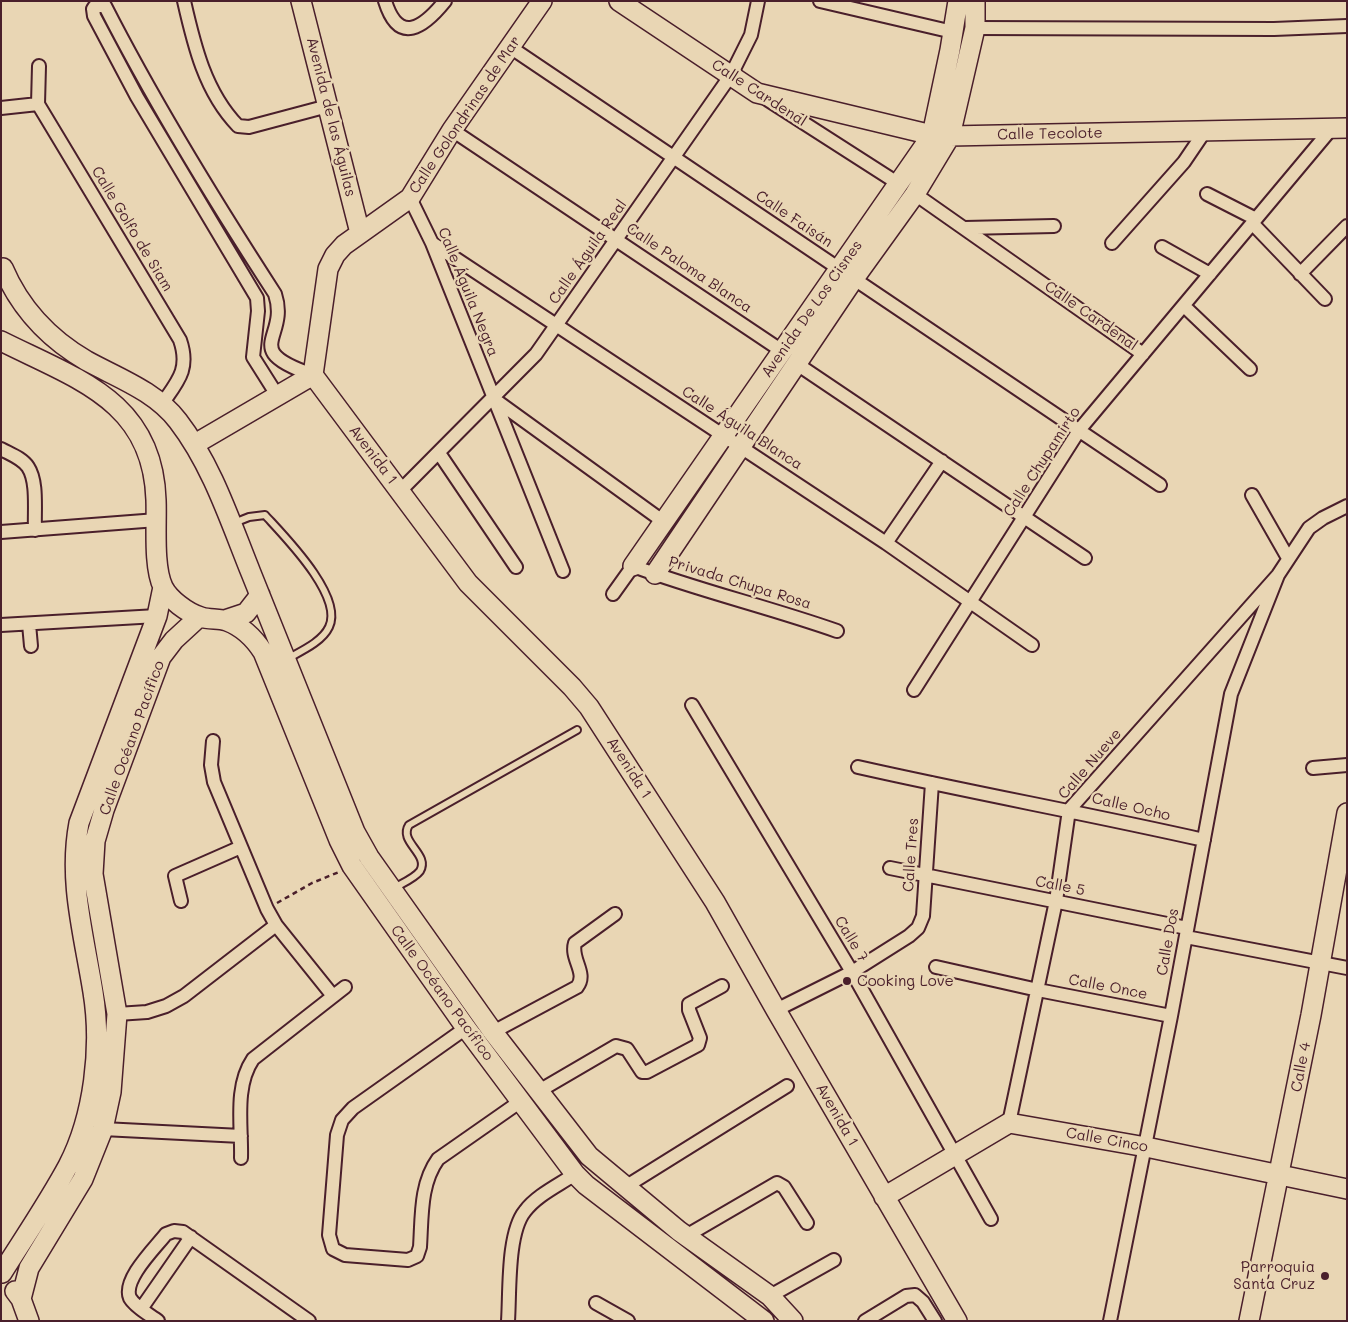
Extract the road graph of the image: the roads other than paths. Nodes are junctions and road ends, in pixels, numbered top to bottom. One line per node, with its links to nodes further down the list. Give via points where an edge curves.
1 (184, 1): 21 (street, via 197,57 238,126)
2 (301, 1): 21 (street, Avenida de las Águilas)
3 (385, 1): 4 (street, via 393,21 403,27 419,27)
4 (445, 1)
5 (542, 1): 14 (street, Calle Golondrinas de Mar)
6 (619, 1): 16 (street, Calle Cardenal)
7 (758, 1): 16 (street, Calle Águila Real, via 750,35)
8 (820, 1): 13 (street)
9 (958, 1): 13 (street, Avenida De Los Cisnes)
10 (975, 1): 12 (street, Avenida De Los Cisnes)
11 (1347, 26): 12 (street, via 1274,29)
12 (975, 28): 26 (street, Avenida De Los Cisnes)
13 (953, 32): 26 (street, Avenida De Los Cisnes)
14 (510, 47): 24 (street, Calle Golondrinas de Mar); 27 (street, Calle Faisán)
15 (39, 66): 20 (street)
16 (731, 75): 18 (street, Calle Cardenal); 27 (street, Calle Águila Real)
17 (148, 90): 19 (street); 19 (street, via 106,6 95,6 94,16); 32 (street)
18 (757, 93): 26 (street, Calle Tecolote); 28 (street, Calle Cardenal)
19 (137, 97): 33 (street)
20 (38, 104): 22 (street); 62 (street, Calle Golfo de Siam, via 180,340 185,354 183,370)
21 (328, 106): 38 (street, Avenida de las Águilas)
22 (1, 108)
23 (1339, 128): 25 (street, Calle Tecolote); 34 (street, Calle Chupamirto)
24 (452, 130): 31 (street, Calle Golondrinas de Mar); 39 (street, Calle Paloma Blanca)
25 (1205, 131): 26 (street, Calle Tecolote); 41 (street, via 1184,162)
26 (941, 136): 28 (street, Avenida De Los Cisnes); 29 (street, Avenida De Los Cisnes)
27 (674, 157): 39 (street, Calle Águila Real); 46 (street, Calle Faisán)
28 (898, 184): 46 (street, Avenida De Los Cisnes)
29 (915, 194): 37 (street, Calle Cardenal); 46 (street, Avenida De Los Cisnes)
30 (1207, 194): 34 (street)
31 (410, 198): 38 (street, Calle Golondrinas de Mar); 40 (street, Calle Águila Negra)
32 (219, 208): 33 (street); 47 (street)
33 (207, 216): 48 (street)
34 (1254, 221): 44 (street, Calle Chupamirto); 45 (street)
35 (1054, 226): 37 (street)
36 (1347, 226): 45 (street)
37 (965, 228): 54 (street, Calle Cardenal)
38 (360, 233): 59 (street, Calle Golondrinas de Mar, via 334,255 328,269)
39 (617, 239): 51 (street, Calle Águila Real); 53 (street, Calle Paloma Blanca)
40 (432, 243): 51 (street, Calle Águila Blanca); 61 (street, Calle Águila Negra)
41 (1112, 243)
42 (1162, 248): 44 (street)
43 (2, 269): 62 (street, Calle Océano Pacífico, via 12,289 45,330 86,360)
44 (1210, 274): 50 (street, Calle Chupamirto)
45 (1300, 274): 49 (street)
46 (846, 275): 53 (street, Avenida De Los Cisnes); 56 (street, Avenida De Los Cisnes); 63 (street, Calle Faisán)
47 (275, 294): 48 (street); 55 (street, via 277,307 272,348)
48 (257, 298): 58 (street, via 252,350)
49 (1325, 299)
50 (1184, 306): 54 (street, Calle Chupamirto); 57 (street)
51 (556, 326): 61 (street, Calle Águila Real, via 536,354); 64 (street, Calle Águila Blanca)
52 (1, 341): 75 (street, Calle Océano Pacífico, via 100,392 132,422 146,443 151,458 156,482)
53 (782, 351): 64 (street, Avenida De Los Cisnes)
54 (1143, 354): 63 (street, Calle Chupamirto)
55 (281, 362): 58 (street); 59 (street)
56 (797, 364): 66 (street, Avenida De Los Cisnes); 69 (street)
57 (1250, 369)
58 (262, 374): 60 (street)
59 (313, 375): 60 (street); 71 (street, Avenida 1)
60 (277, 395): 65 (street)
61 (494, 399): 68 (street, Calle Águila Real); 76 (street); 85 (street, Calle Águila Negra)
62 (162, 404): 65 (street, Calle Océano Pacífico)
63 (1080, 429): 70 (street, Calle Faisán); 74 (street, Calle Chupamirto)
64 (725, 436): 66 (street, Calle Águila Blanca); 76 (street, Avenida De Los Cisnes)
65 (195, 444): 77 (street, Calle Océano Pacífico)
66 (742, 447): 80 (street, Calle Águila Blanca); 86 (street, Avenida De Los Cisnes)
67 (1, 449): 78 (street, via 28,467 33,481)
68 (439, 453): 71 (street, Calle Águila Real); 84 (street)
69 (942, 461): 74 (street); 80 (street)
70 (1160, 485)
71 (400, 492): 131 (street, Avenida 1, via 468,583 589,707 716,902)
72 (1252, 495): 82 (street)
73 (1347, 506): 82 (street, Calle Nueve, via 1309,528)
74 (1025, 516): 81 (street); 91 (street, Calle Chupamirto)
75 (157, 520): 78 (street); 88 (street, Calle Océano Pacífico, via 159,572)
76 (664, 522): 83 (street, Avenida De Los Cisnes)
77 (231, 524): 90 (street, Calle Océano Pacífico); 100 (lane, via 265,515 296,550 326,592 331,610 330,626 321,638)
78 (35, 530): 79 (street)
79 (1, 532)
80 (886, 543): 91 (street, Calle Águila Blanca)
81 (1085, 558)
82 (1288, 558): 87 (street, Calle Nueve)
83 (633, 566): 86 (street, Privada Chupa Rosa); 89 (street, Avenida De Los Cisnes)
84 (516, 567)
85 (563, 571)
86 (655, 574): 97 (street, Privada Chupa Rosa, via 777,609)
87 (1278, 575): 109 (street, Calle Nueve); 111 (street, Calle Dos, via 1231,694)
88 (163, 587): 92 (street, Calle Océano Pacífico); 93 (street, Calle Océano Pacífico, via 185,609)
89 (613, 594)
90 (260, 595): 94 (street, via 246,613); 100 (street, Calle Océano Pacífico)
91 (971, 602): 98 (street, Calle Águila Blanca); 101 (street, Calle Chupamirto)
92 (157, 616): 95 (street); 136 (street, Calle Océano Pacífico, via 79,823 75,844 77,904 96,1015)
93 (199, 617): 94 (street, Calle Océano Pacífico); 132 (street, Calle Océano Pacífico, via 174,640 162,657 104,810 96,841 94,884)
94 (225, 620): 122 (street, Calle Océano Pacífico, via 253,637 263,652 339,840 352,866)
95 (29, 624): 96 (street); 99 (street)
96 (1, 625)
97 (837, 631)
98 (1032, 645)
99 (31, 646)
100 (286, 660): 115 (street, Calle Océano Pacífico, via 355,832)
101 (914, 690)
102 (692, 705): 126 (street, Calle 7)
103 (577, 730): 115 (lane, via 408,825 406,837 422,866 419,873)
104 (213, 741): 112 (street, via 214,782)
105 (1347, 765): 107 (street)
106 (858, 767): 108 (street, Calle Ocho)
107 (1313, 768)
108 (932, 784): 109 (street, Calle Ocho); 114 (street, Calle Tres)
109 (1069, 810): 111 (street, Calle Ocho); 117 (street, Calle Nueve)
110 (1347, 813): 123 (street, Calle 4)
111 (1204, 840): 121 (street, Calle Dos)
112 (241, 847): 116 (street, via 175,876); 120 (street)
113 (890, 868): 114 (street, Calle 5)
114 (926, 876): 117 (street, Calle 5); 126 (street, Calle Tres, via 923,916 918,928)
115 (392, 890): 119 (street, Calle Océano Pacífico)
116 (181, 901)
117 (1056, 901): 121 (street, Calle 5); 129 (street, Calle Nueve)
118 (615, 914): 135 (street, via 575,943 573,954 582,975 577,987)
119 (416, 922): 122 (street); 135 (street, Calle Océano Pacífico)
120 (276, 925): 130 (street); 132 (street, via 184,996 147,1012)
121 (1186, 932): 123 (street); 133 (street, Calle Dos)
122 (399, 934): 134 (street, Calle Océano Pacífico)
123 (1320, 965): 125 (street); 147 (street, Calle 4)
124 (936, 967): 129 (street, Calle Once)
125 (1347, 968)
126 (852, 972): 131 (street); 144 (street, Calle 7)
127 (722, 986): 138 (street, via 689,1004 700,1038 698,1045 647,1072 642,1072 627,1049 616,1046)
128 (345, 987): 130 (street)
129 (1038, 990): 133 (street, Calle Once); 140 (street, Calle Nueve)
130 (333, 996): 142 (street, via 246,1069 242,1082)
131 (776, 1010): 150 (street, Avenida 1)
132 (117, 1014): 136 (street, via 107,1053); 141 (street, Calle Océano Pacífico, via 111,1092)
133 (1171, 1016): 143 (street, Calle Dos)
134 (466, 1028): 139 (street, Calle Océano Pacífico); 139 (street, via 353,1108 342,1120 336,1135 329,1235 333,1249 345,1256 408,1260 417,1256 428,1172 438,1159)
135 (493, 1032): 138 (street, Calle Océano Pacífico)
136 (93, 1085): 156 (street, Calle Océano Pacífico, via 83,1127 68,1166)
137 (787, 1086): 148 (street)
138 (539, 1091): 148 (street, Calle Océano Pacífico, via 589,1156)
139 (521, 1101): 146 (street, Calle Océano Pacífico)
140 (1009, 1123): 143 (street, Calle Cinco); 144 (street)
141 (103, 1129): 142 (street); 158 (street, Calle Océano Pacífico, via 83,1179 29,1268)
142 (241, 1136): 145 (street)
143 (1146, 1147): 147 (street, Calle Cinco); 171 (street, Calle Dos)
144 (956, 1155): 150 (street); 151 (street, Calle 7)
145 (241, 1158)
146 (575, 1174): 164 (street, via 534,1202 524,1211 516,1226); 166 (street, Calle Océano Pacífico)
147 (1279, 1175): 149 (street, Calle Cinco); 172 (street, Calle 4)
148 (625, 1187): 153 (street, Calle Océano Pacífico)
149 (1347, 1189)
150 (884, 1198): 170 (street, Avenida 1)
151 (991, 1219)
152 (808, 1223): 153 (street, via 784,1187 777,1183)
153 (686, 1236): 157 (street, Calle Océano Pacífico)
154 (191, 1238): 160 (street); 160 (street, via 183,1232 166,1234 131,1279 128,1288 130,1299); 163 (street)
155 (834, 1260): 157 (street)
156 (2, 1273): 158 (street)
157 (770, 1296): 167 (street, Calle Océano Pacífico)
158 (21, 1299): 161 (street)
159 (596, 1303): 165 (street)
160 (141, 1309): 162 (street)
161 (29, 1321)
162 (158, 1321)
163 (309, 1321)
164 (508, 1321)
165 (628, 1321)
166 (764, 1321)
167 (793, 1321)
168 (865, 1321): 169 (street, via 906,1296 915,1295)
169 (935, 1321)
170 (957, 1321)
171 (1110, 1321)
172 (1249, 1321)

